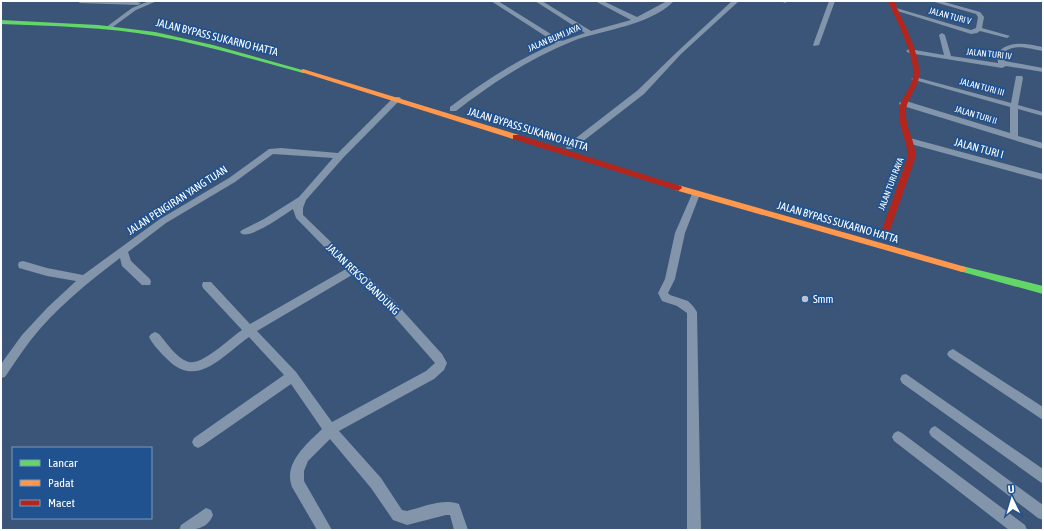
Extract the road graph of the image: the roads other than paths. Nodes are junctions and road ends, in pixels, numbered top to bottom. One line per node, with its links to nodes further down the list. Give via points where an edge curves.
1 (80, 1): 10 (street)
2 (154, 1): 10 (street)
3 (494, 1): 20 (street)
4 (538, 1): 17 (street)
5 (598, 1): 13 (street)
6 (734, 1): 37 (street, via 679,52 641,92)
7 (832, 1): 21 (street)
8 (934, 1): 16 (street, via 979,14)
9 (667, 2): 13 (street, JALAN BUMI JAYA)
10 (137, 4): 15 (street)
11 (892, 5): 16 (street, JALAN TURI V, via 971,32); 23 (main road)
12 (1, 17): 15 (main road, JALAN BYPASS SUKARNO HATTA)
13 (637, 20): 17 (street, JALAN BUMI JAYA)
14 (1, 22): 15 (main road, JALAN BYPASS SUKARNO HATTA)
15 (111, 26): 29 (main road, JALAN BYPASS SUKARNO HATTA, via 196,43 322,76); 32 (main road, JALAN BYPASS SUKARNO HATTA, via 166,31 247,49)
16 (979, 29): 19 (street, JALAN TURI V)
17 (590, 33): 20 (street, JALAN BUMI JAYA)
18 (942, 36): 24 (street)
19 (1007, 36)
20 (562, 44): 32 (street, JALAN BUMI JAYA, via 530,57 496,76)
21 (816, 45)
22 (1043, 49): 25 (street, via 1011,46 1000,54)
23 (909, 51): 24 (street, JALAN TURI IV); 28 (main road, via 916,69)
24 (948, 57): 25 (street, JALAN TURI IV, via 1001,66)
25 (1002, 63): 26 (street, JALAN TURI IV)
26 (1043, 70)
27 (1019, 78): 31 (street)
28 (915, 79): 30 (main road, JALAN TURI RAYA); 31 (street, JALAN TURI III)
29 (397, 99): 38 (street); 40 (main road, JALAN BYPASS SUKARNO HATTA)
30 (903, 103): 34 (street, JALAN TURI II); 35 (main road, JALAN TURI RAYA, via 902,116)
31 (1014, 106): 33 (street, JALAN TURI III); 34 (street)
32 (453, 110): 37 (main road, JALAN BYPASS SUKARNO HATTA)
33 (1043, 114)
34 (1014, 137): 36 (street, JALAN TURI II)
35 (910, 141): 39 (street, JALAN TURI I); 43 (main road, JALAN TURI RAYA, via 912,156)
36 (1043, 146)
37 (570, 147): 43 (main road, JALAN BYPASS SUKARNO HATTA)
38 (340, 156): 41 (street); 45 (street, JALAN PENGIRAN YANG TUAN, via 272,151 232,180 163,221)
39 (1043, 177)
40 (696, 194): 53 (main road, JALAN BYPASS SUKARNO HATTA); 71 (street, via 680,233 670,279 663,293 666,298 689,307 692,312)
41 (302, 199): 42 (street, via 268,221); 47 (street, JALAN REKSO BANDUNG, via 298,208 299,216)
42 (245, 232)
43 (883, 238): 44 (main road, JALAN BYPASS SUKARNO HATTA)
44 (913, 246)
45 (123, 250): 49 (street, JALAN PENGIRAN YANG TUAN); 51 (street, via 126,264)
46 (23, 265): 49 (street)
47 (353, 270): 54 (street); 61 (street, JALAN REKSO BANDUNG, via 389,303 441,363 430,375)
48 (1012, 272): 50 (main road)
49 (85, 279): 57 (street, JALAN PENGIRAN YANG TUAN, via 26,338)
50 (1043, 280)
51 (146, 282)
52 (207, 284): 54 (street)
53 (1043, 290)
54 (250, 329): 55 (street, via 196,367 180,363); 58 (street)
55 (155, 337)
56 (953, 354): 60 (street)
57 (1, 373)
58 (292, 376): 61 (street); 64 (street)
59 (906, 379): 65 (street)
60 (1043, 414)
61 (330, 430): 69 (street, via 303,457 297,470 298,482); 70 (street, via 376,483 398,515 407,518 446,508 454,509)
62 (935, 432): 66 (street)
63 (898, 437): 72 (street)
64 (198, 442)
65 (1043, 477)
66 (1043, 513)
67 (206, 515): 68 (street)
68 (186, 530)
69 (325, 530)
70 (461, 530)
71 (694, 530)
72 (1020, 530)

